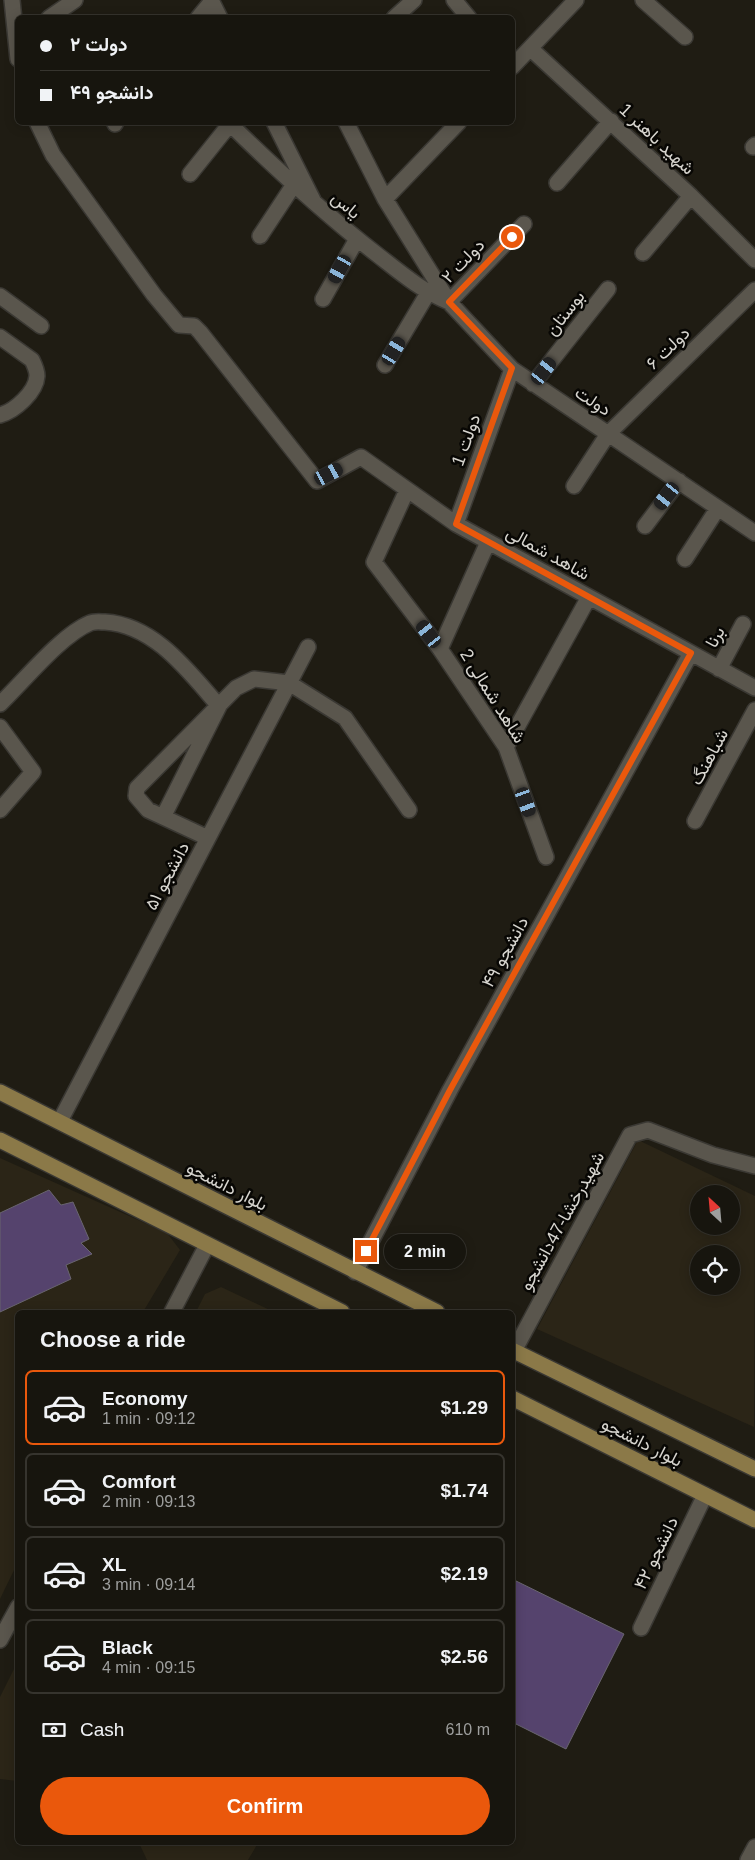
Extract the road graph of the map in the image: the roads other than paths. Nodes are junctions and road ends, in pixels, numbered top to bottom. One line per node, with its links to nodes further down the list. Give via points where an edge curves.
1 (12, 0): 13 (street)
2 (75, 0): 8 (street)
3 (212, 0): 9 (street); 10 (street)
4 (414, 0): 11 (street)
5 (454, 0): 12 (street)
6 (576, 0): 15 (street)
7 (643, 0): 14 (street)
8 (53, 15)
9 (200, 15)
10 (219, 15)
11 (397, 15)
12 (466, 15)
13 (15, 30)
14 (685, 37)
15 (531, 48): 16 (street); 17 (street, شهید باهنر 1)
16 (515, 64)
17 (611, 121): 25 (street); 27 (street, شهید باهنر 1)
18 (38, 125): 50 (street, شاهد شمالی, via 53,155 154,295 179,326 194,326 200,332 317,481 361,457)
19 (227, 125): 24 (street)
20 (231, 125): 26 (street, یاس)
21 (276, 125): 29 (street)
22 (348, 125): 28 (street, دولت)
23 (456, 125): 28 (street)
24 (190, 174)
25 (557, 183)
26 (294, 186): 29 (street, یاس); 31 (street)
27 (692, 196): 33 (street); 34 (street, شهید باهنر 1)
28 (385, 199): 40 (street, دولت)
29 (315, 203): 32 (street, یاس)
30 (524, 224): 40 (street, دولت ۲)
31 (260, 236)
32 (357, 239): 37 (street, یاس); 39 (street)
33 (643, 253)
34 (755, 260)
35 (608, 289): 45 (street, بوستان)
36 (755, 290): 47 (street, دولت ۶)
37 (428, 294): 40 (street, یاس); 43 (street)
38 (0, 296): 41 (street)
39 (323, 299)
40 (449, 302): 44 (street, دولت)
41 (42, 326)
42 (0, 337): 46 (street, via 32,360 37,376 29,394 9,413)
43 (385, 365)
44 (512, 368): 45 (street, دولت); 52 (street, دولت 1)
45 (533, 384): 47 (street, دولت)
46 (0, 415)
47 (608, 434): 48 (street, دولت); 49 (street, دولت ۶)
48 (679, 481): 51 (street, دولت); 53 (street)
49 (574, 486)
50 (407, 490): 52 (street, شاهد شمالی); 60 (street, شاهد شمالی 2, via 374,562)
51 (718, 508): 54 (street, دولت); 56 (street)
52 (456, 524): 55 (street, شاهد شمالی)
53 (645, 526)
54 (755, 533)
55 (488, 542): 57 (street, شاهد شمالی); 60 (street)
56 (685, 559)
57 (589, 597): 61 (street, شاهد شمالی); 69 (street)
58 (743, 624): 62 (street, برنا)
59 (308, 647): 63 (street, دانشجو ۵۱)
60 (440, 649): 69 (street, شاهد شمالی 2)
61 (691, 653): 62 (street, شاهد شمالی); 81 (street, دانشجو ۴۹, via 450,1090)
62 (719, 668): 64 (street, شاهد شمالی)
63 (289, 683): 66 (street, via 254,678 236,688); 71 (street, via 345,718); 74 (street, دانشجو ۵۱)
64 (755, 688)
65 (0, 704): 66 (street, via 69,635 92,622 119,623 151,637 178,660)
66 (219, 706): 72 (street); 72 (street, via 137,788 136,796 148,810)
67 (755, 710): 73 (street, شباهنگ)
68 (0, 728): 70 (street, via 33,772)
69 (506, 747): 75 (street, شاهد شمالی 2)
70 (0, 810)
71 (409, 810)
72 (163, 817): 74 (street)
73 (695, 821)
74 (208, 838): 77 (street, دانشجو ۵۱)
75 (546, 857)
76 (0, 1092): 77 (main road, بلوار دانشجو)
77 (60, 1122): 81 (main road, بلوار دانشجو)
78 (0, 1140): 80 (main road)
79 (755, 1166): 85 (street, شهیدرخشا-47دانشجو, via 713,1156 648,1130 630,1135)
80 (207, 1245): 82 (street); 83 (main road)
81 (355, 1272): 84 (main road, بلوار دانشجو)
82 (173, 1310)
83 (338, 1310)
84 (433, 1310)
85 (515, 1347)
86 (515, 1352): 88 (main road, بلوار دانشجو)
87 (515, 1400): 89 (main road, بلوار دانشجو)
88 (755, 1469)
89 (705, 1495): 90 (main road, بلوار دانشجو); 92 (street, دانشجو ۴۲)
90 (755, 1520)
91 (15, 1612): 93 (street)
92 (641, 1628)
93 (0, 1640)

